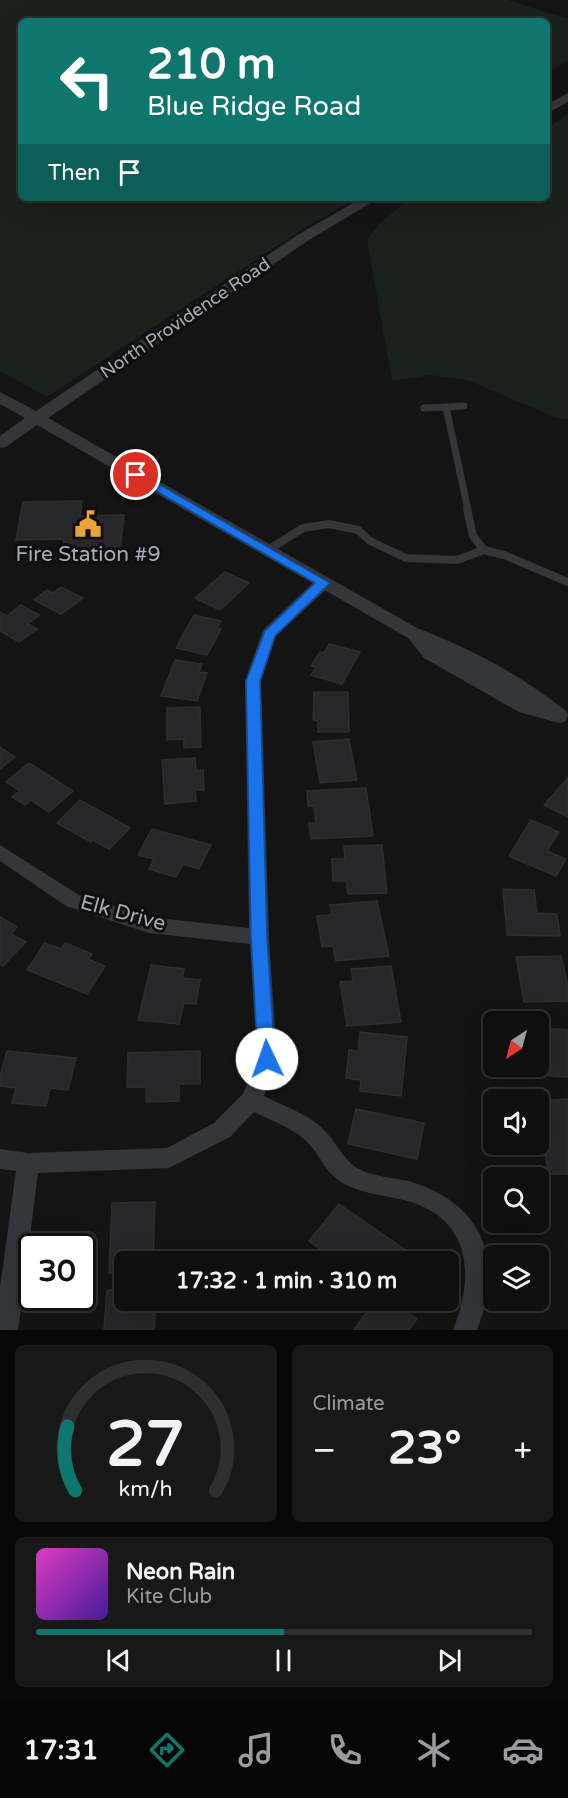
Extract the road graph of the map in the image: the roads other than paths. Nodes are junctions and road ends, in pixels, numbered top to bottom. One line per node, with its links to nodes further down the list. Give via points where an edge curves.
1 (568, 97): 2 (street)
2 (550, 108)
3 (367, 201): 8 (street, North Providence Road, via 304,237)
4 (0, 397): 8 (street)
5 (464, 406): 6 (lane)
6 (446, 407): 7 (lane); 11 (lane, via 472,536)
7 (424, 408)
8 (37, 418): 9 (street, North Providence Road); 10 (street)
9 (0, 443)
10 (268, 550): 11 (lane, via 303,528 329,524 358,530 370,541 406,558 457,560); 13 (street)
11 (484, 550): 12 (lane)
12 (568, 582)
13 (323, 583): 14 (street, via 410,632 431,653 526,707); 16 (street, via 269,634 253,681)
14 (563, 718)
15 (0, 852): 16 (street, Elk Drive, via 74,901 149,925)
16 (259, 937): 17 (street, via 267,1059)
17 (252, 1100): 19 (street, via 222,1130 168,1158); 21 (street, via 314,1135 346,1173 360,1181 406,1190 435,1201 463,1224 475,1254 476,1287)
18 (0, 1159): 19 (street)
19 (28, 1163): 20 (street)
20 (6, 1330)
21 (465, 1330)

